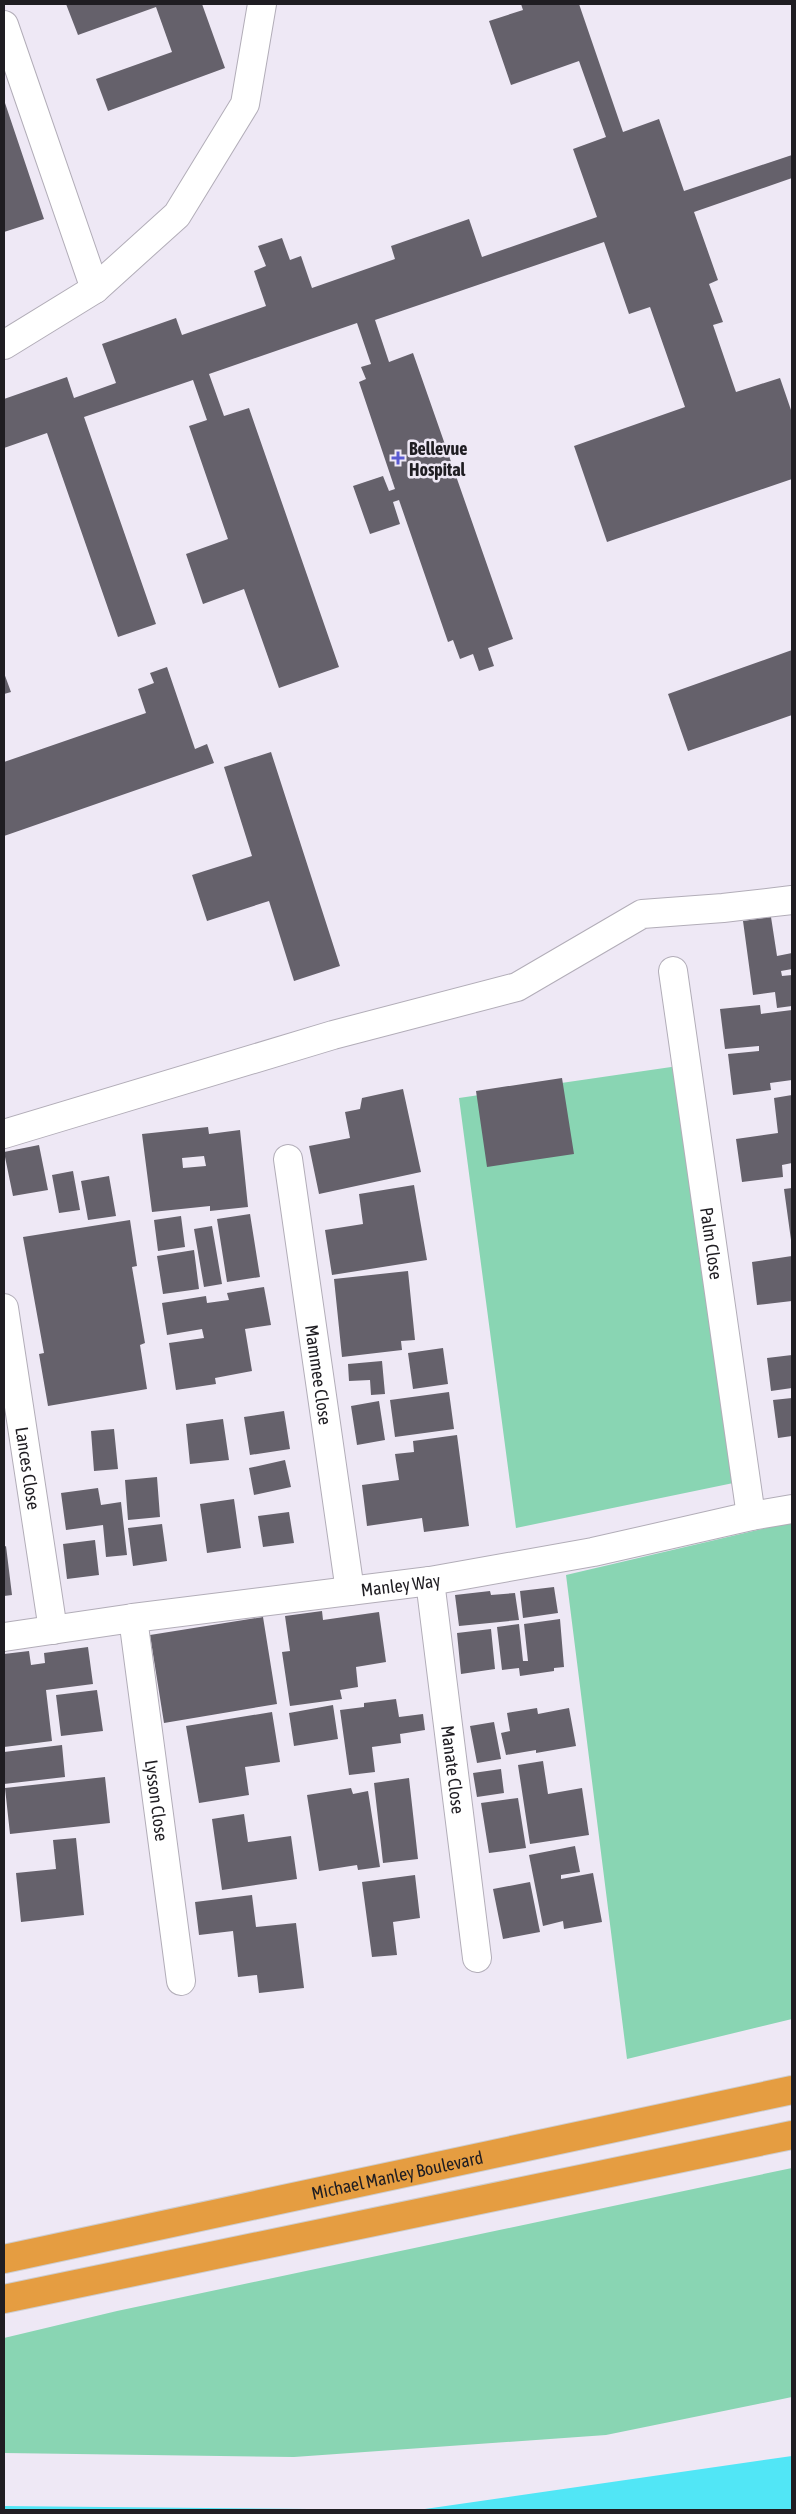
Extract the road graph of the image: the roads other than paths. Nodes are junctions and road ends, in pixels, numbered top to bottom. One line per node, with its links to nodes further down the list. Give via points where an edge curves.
1 (262, 4): 3 (street, via 245,104 177,214)
2 (4, 24): 3 (street)
3 (95, 289): 4 (street)
4 (4, 345)
5 (792, 900): 7 (street, via 642,914 517,987 334,1035)
6 (673, 971): 11 (street, Palm Close)
7 (4, 1134)
8 (288, 1159): 13 (street, Mammee Close)
9 (4, 1308): 15 (street, Lances Close)
10 (792, 1509): 11 (street, Manley Way)
11 (751, 1516): 12 (street, Manley Way, via 593,1552)
12 (430, 1581): 13 (street, Manley Way); 17 (street, Manate Close)
13 (350, 1590): 14 (street, Manley Way)
14 (133, 1618): 15 (street, Manley Way); 18 (street, Lysson Close)
15 (53, 1630): 16 (street, Manley Way)
16 (4, 1637)
17 (477, 1958)
18 (181, 1981)
19 (792, 2090): 21 (highway, Michael Manley Boulevard)
20 (792, 2135): 22 (highway)
21 (4, 2259)
22 (4, 2299)

